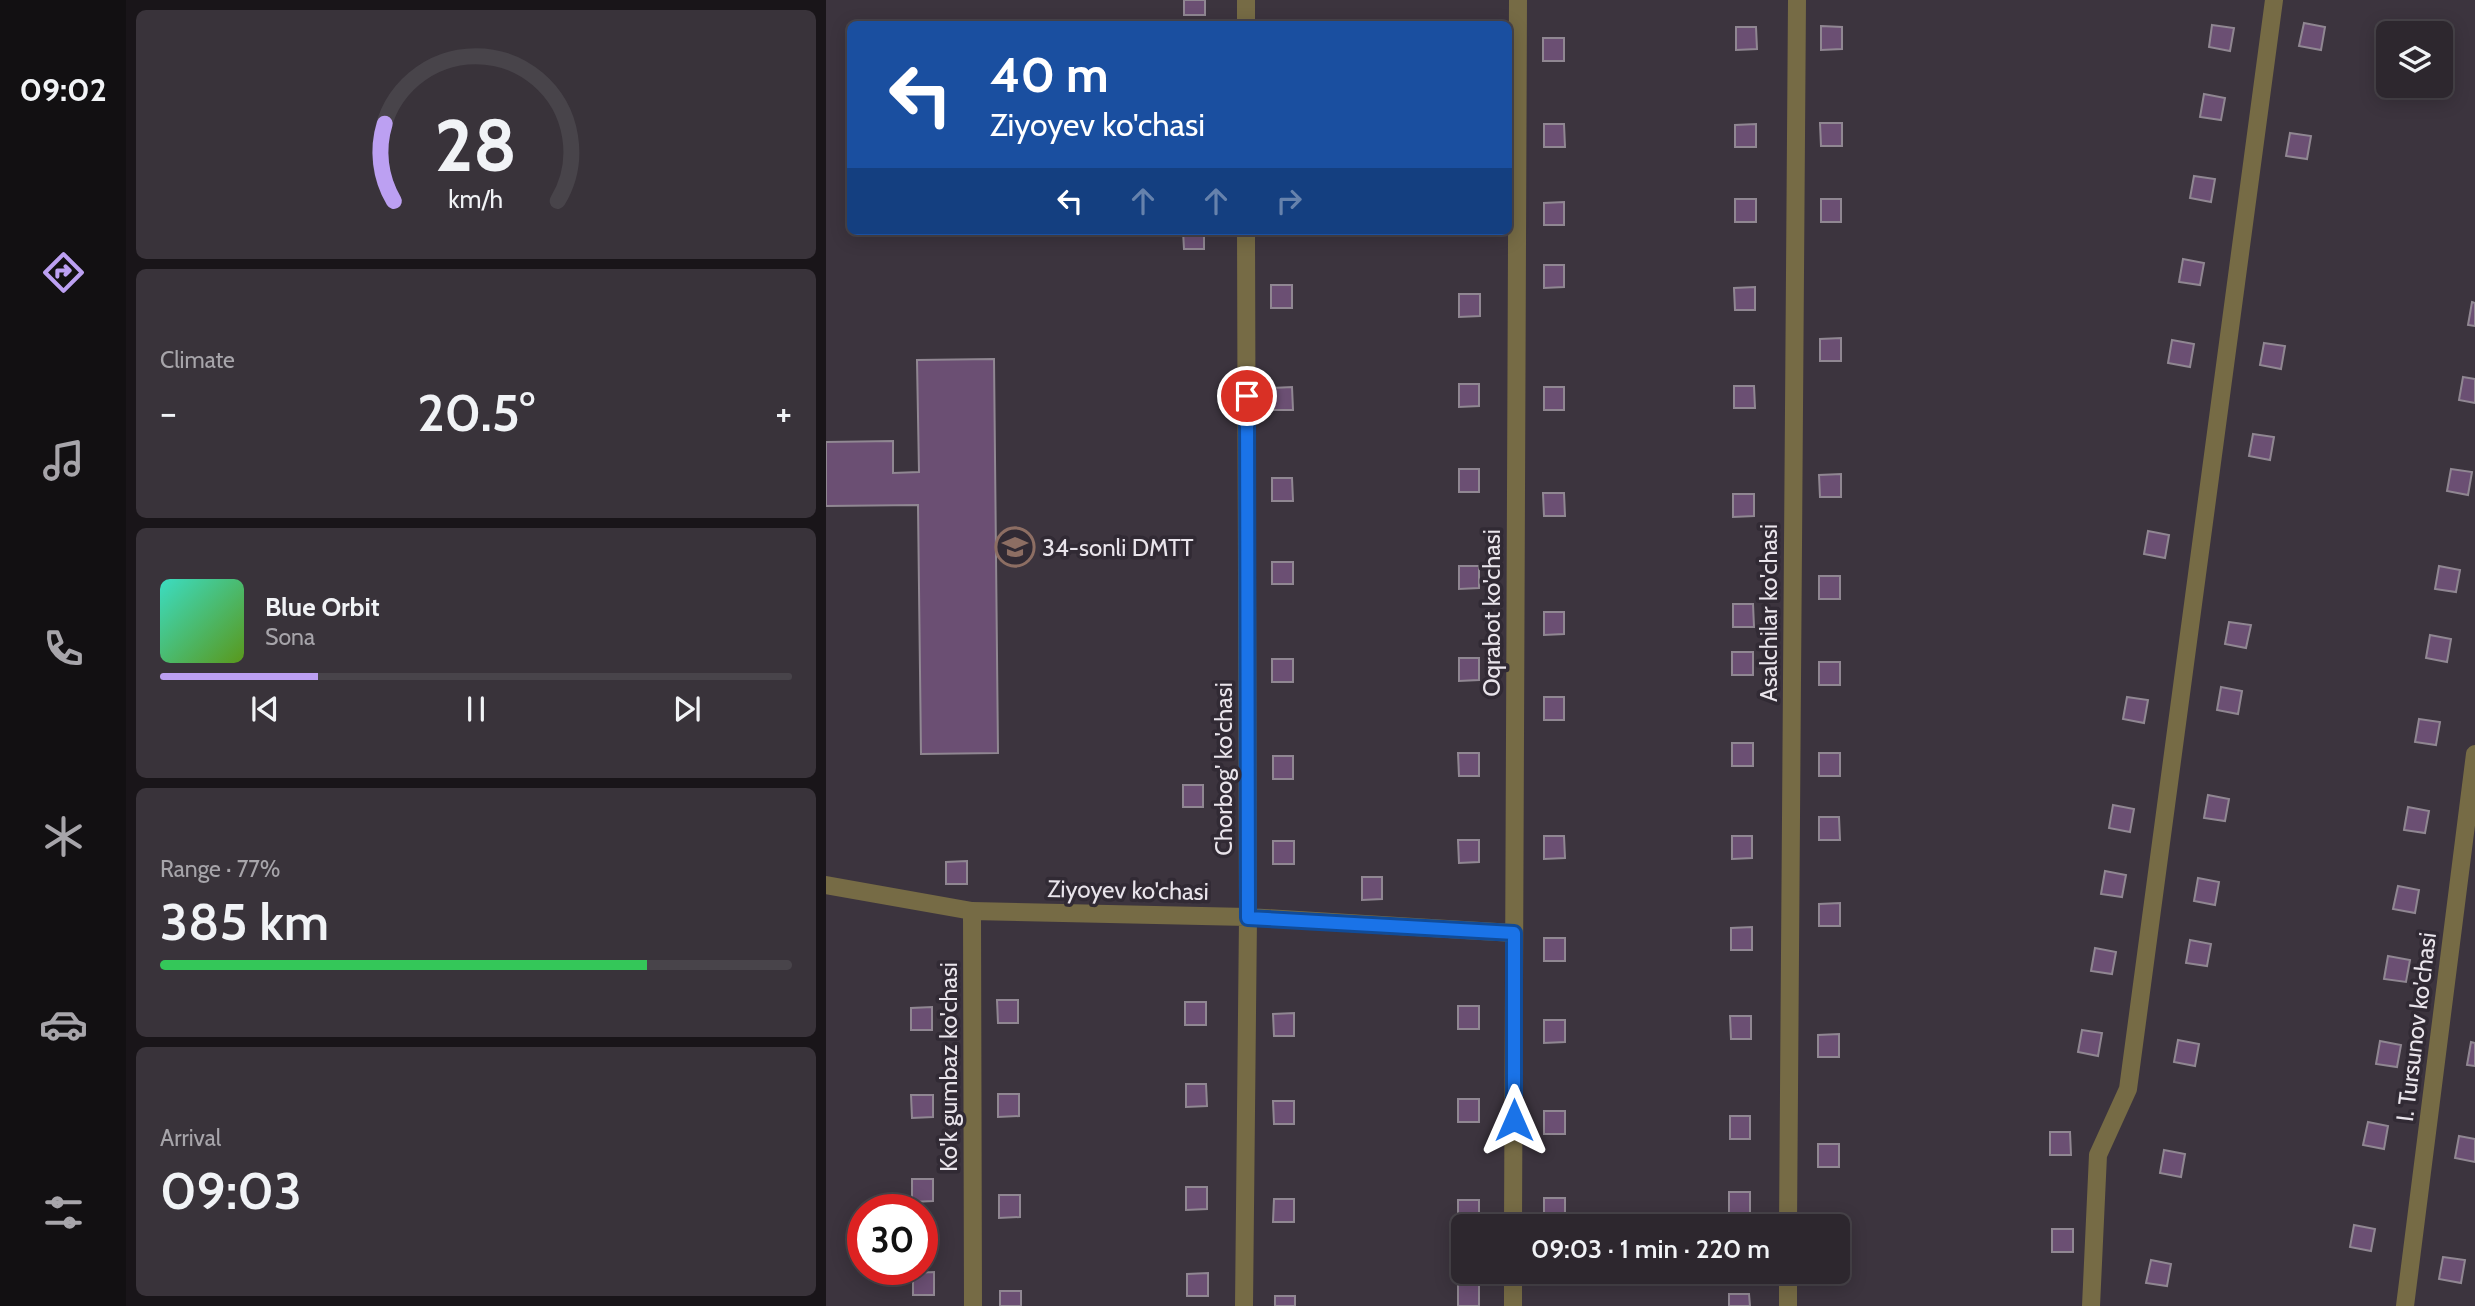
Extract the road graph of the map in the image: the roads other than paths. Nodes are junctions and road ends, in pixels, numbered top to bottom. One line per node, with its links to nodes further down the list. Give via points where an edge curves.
1 (1246, 0): 5 (street)
2 (1518, 0): 11 (street, Oqrabot ko'chasi)
3 (1797, 0): 13 (street, Asalchilar ko'chasi)
4 (2274, 0): 20 (street, via 2128,1088 2098,1155)
5 (1246, 21)
6 (1247, 235): 10 (street, Chorbog' ko'chasi)
7 (2475, 754): 21 (street, I. Tursunov ko'chasi)
8 (826, 885): 9 (street, Ziyoyev ko'chasi)
9 (972, 911): 10 (street, Ziyoyev ko'chasi); 16 (street, Ko'k gumbaz ko'chasi)
10 (1248, 918): 11 (street, Ziyoyev ko'chasi); 17 (street, Chorbog' ko'chasi)
11 (1514, 933): 12 (street, Oqrabot ko'chasi)
12 (1513, 1214)
13 (1788, 1214)
14 (1513, 1284): 18 (street)
15 (1788, 1284): 19 (street)
16 (973, 1306)
17 (1244, 1306)
18 (1513, 1306)
19 (1788, 1306)
20 (2091, 1306)
21 (2405, 1306)

